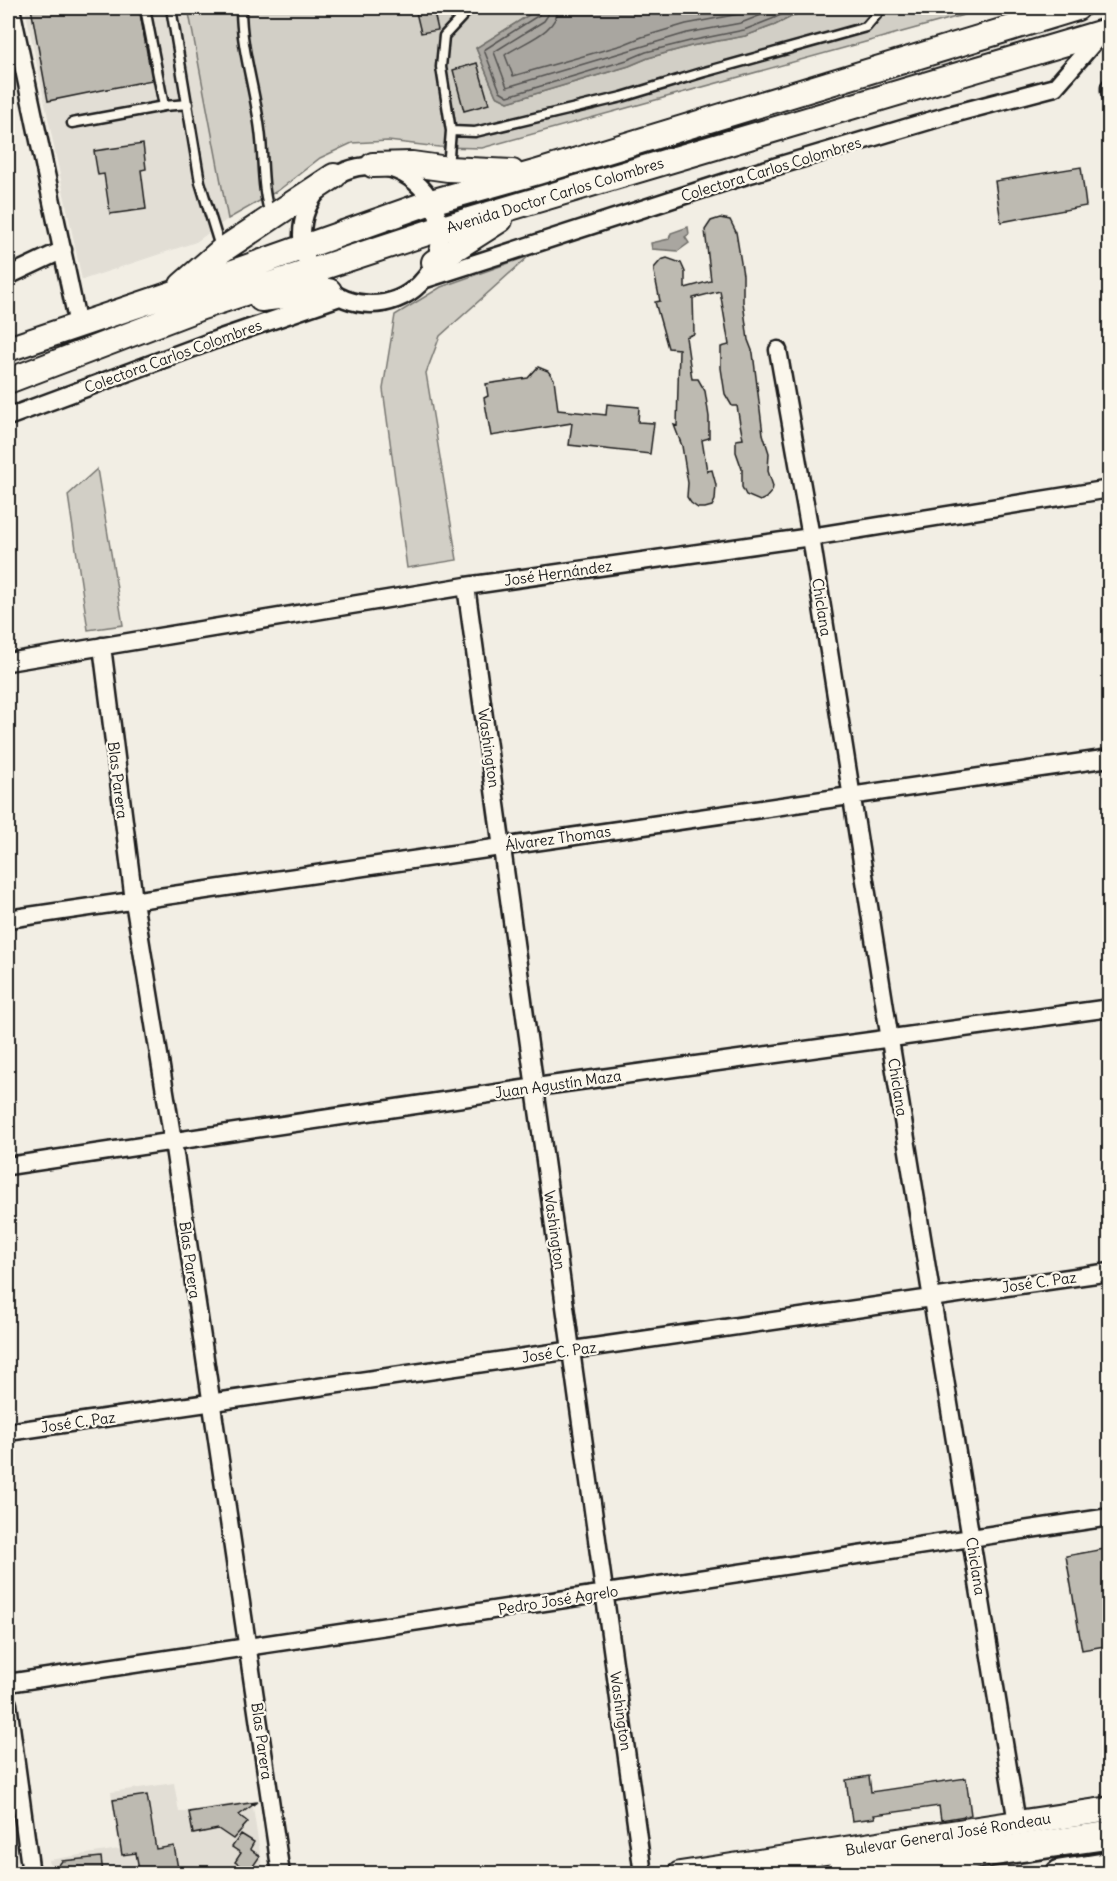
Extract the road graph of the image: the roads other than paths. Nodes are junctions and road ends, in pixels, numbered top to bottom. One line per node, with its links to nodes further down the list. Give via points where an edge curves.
1 (11, 8): 24 (street)
2 (145, 8): 12 (lane)
3 (171, 8): 11 (lane)
4 (241, 8): 21 (lane)
5 (470, 8): 14 (lane, via 444,36 441,67)
6 (882, 8): 14 (lane, via 866,27 622,97 475,132)
7 (1077, 8): 17 (main road, Avenida Doctor Carlos Colombres)
8 (1105, 32): 20 (main road, Avenida Doctor Carlos Colombres); 27 (street, Colectora Carlos Colombres, via 1054,87)
9 (1110, 87): 10 (street)
10 (1110, 92)
11 (188, 104): 12 (lane); 25 (lane, via 200,182)
12 (164, 106): 13 (lane)
13 (72, 123)
14 (451, 131): 16 (lane)
15 (373, 165): 16 (main road); 18 (street, via 353,167); 19 (street, via 396,170 417,183)
16 (448, 168): 17 (main road)
17 (538, 172): 19 (main road, Avenida Doctor Carlos Colombres)
18 (334, 176): 21 (main road); 23 (street, via 310,203 303,220)
19 (431, 202): 22 (street); 23 (main road, Avenida Doctor Carlos Colombres)
20 (524, 204): 22 (main road, Avenida Doctor Carlos Colombres); 27 (main road)
21 (271, 217): 25 (main road)
22 (439, 229): 26 (main road, Avenida Doctor Carlos Colombres); 27 (street, via 439,246)
23 (302, 248): 26 (street); 29 (main road, Avenida Doctor Carlos Colombres)
24 (63, 250): 28 (street); 32 (street)
25 (221, 251): 29 (main road)
26 (312, 271): 30 (street); 31 (main road, Avenida Doctor Carlos Colombres)
27 (428, 271): 30 (street, Colectora Carlos Colombres, via 400,297 380,303 359,303)
28 (8, 276)
29 (174, 293): 32 (main road, Avenida Doctor Carlos Colombres)
30 (334, 294): 31 (main road); 36 (street, Colectora Carlos Colombres)
31 (202, 307): 35 (main road, Avenida Doctor Carlos Colombres)
32 (78, 325): 33 (main road, Avenida Doctor Carlos Colombres)
33 (8, 349)
34 (778, 350): 38 (street, Chiclana)
35 (8, 381)
36 (8, 417)
37 (1110, 489): 38 (street, José Hernández)
38 (811, 537): 39 (street, José Hernández); 43 (street, Chiclana)
39 (466, 586): 40 (street, José Hernández); 44 (street, Washington)
40 (102, 646): 41 (street, José Hernández); 45 (street, Blas Parera)
41 (8, 662)
42 (1110, 758): 43 (street, Álvarez Thomas)
43 (852, 795): 44 (street, Álvarez Thomas); 48 (street, Chiclana)
44 (502, 846): 45 (street, Álvarez Thomas); 49 (street, Washington)
45 (134, 901): 46 (street, Álvarez Thomas); 50 (street, Blas Parera)
46 (8, 919)
47 (1110, 1008): 48 (street, Juan Agustín Maza)
48 (890, 1040): 49 (street, Juan Agustín Maza); 53 (street, Chiclana)
49 (536, 1087): 50 (street, Juan Agustín Maza); 54 (street, Washington)
50 (173, 1141): 51 (street, Juan Agustín Maza); 55 (street, Blas Parera)
51 (8, 1166)
52 (1110, 1272): 53 (street, José C. Paz)
53 (933, 1298): 54 (street, José C. Paz); 58 (street, Chiclana)
54 (572, 1351): 55 (street, José C. Paz); 59 (street, Washington)
55 (211, 1403): 56 (street, José C. Paz); 60 (street, Blas Parera)
56 (8, 1432)
57 (1110, 1517): 58 (street, Pedro José Agrelo)
58 (971, 1538): 59 (street, Pedro José Agrelo); 64 (street, Chiclana)
59 (605, 1593): 60 (street, Pedro José Agrelo); 71 (street, Washington)
60 (249, 1647): 61 (street, Pedro José Agrelo); 70 (street, Blas Parera)
61 (8, 1683)
62 (8, 1704): 69 (street)
63 (1110, 1809): 64 (main road, Bulevar General José Rondeau)
64 (1017, 1824): 66 (main road, Bulevar General José Rondeau)
65 (1110, 1835): 67 (main road, Bulevar General José Rondeau)
66 (930, 1838): 67 (main road); 72 (main road, Bulevar General José Rondeau)
67 (1040, 1846): 73 (main road, Bulevar General José Rondeau)
68 (1110, 1866): 74 (main road)
69 (32, 1874)
70 (282, 1874)
71 (643, 1874)
72 (680, 1874)
73 (838, 1874)
74 (1060, 1874)

